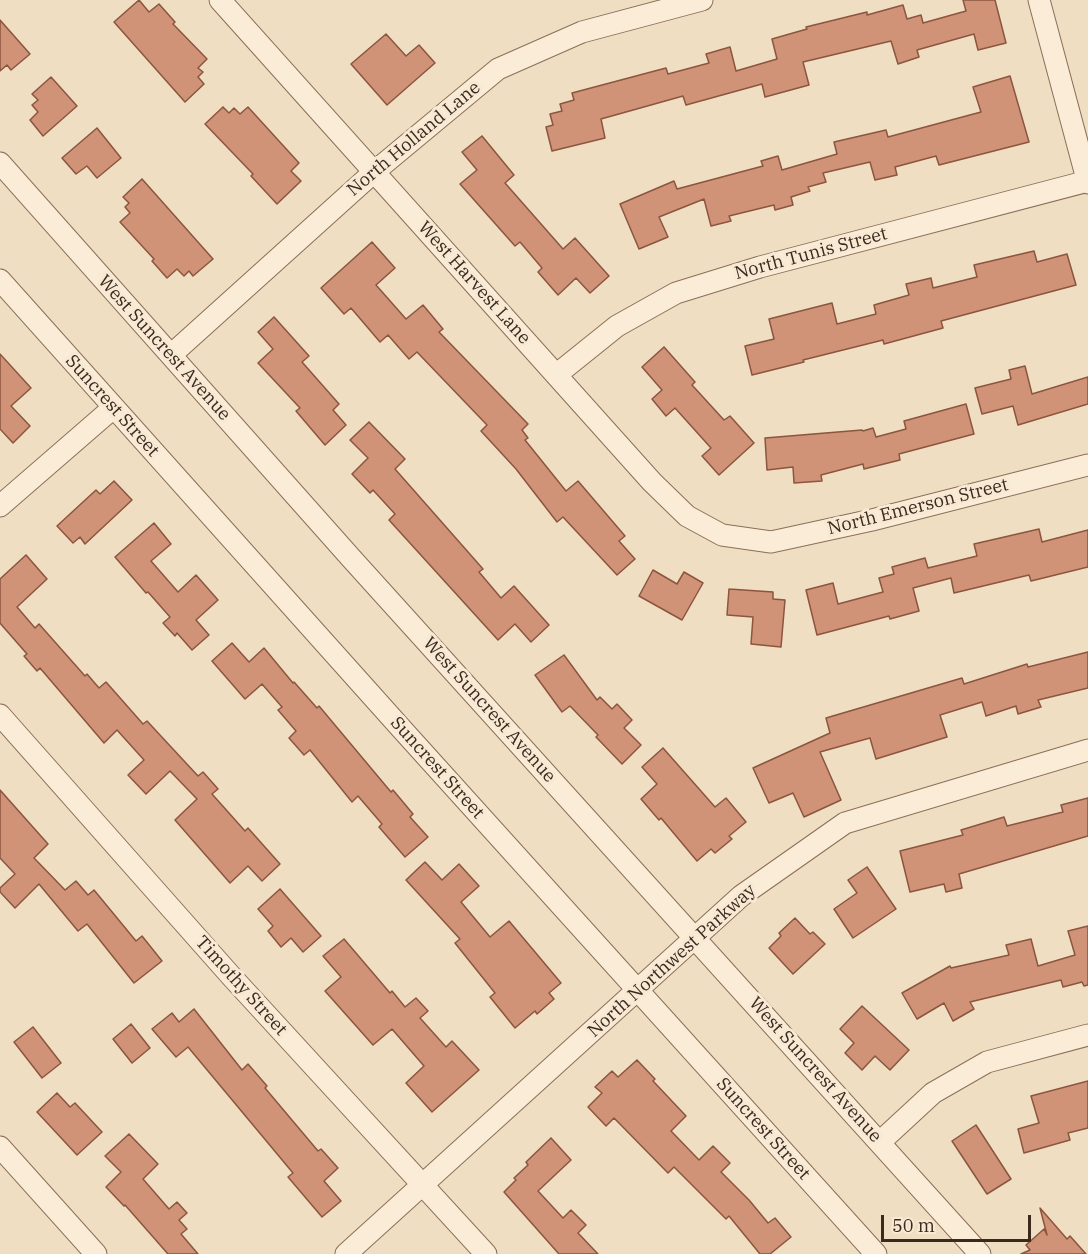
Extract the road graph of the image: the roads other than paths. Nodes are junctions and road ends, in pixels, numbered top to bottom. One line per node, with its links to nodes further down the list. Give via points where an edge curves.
1 (220, 0): 5 (street, West Harvest Lane)
2 (702, 0): 5 (street, North Holland Lane, via 582,32 498,69)
3 (1039, 0): 6 (street)
4 (0, 163): 8 (street, West Suncrest Avenue)
5 (374, 172): 8 (street, North Holland Lane); 9 (street, West Harvest Lane)
6 (1088, 182): 9 (street, North Tunis Street, via 760,267 676,293 617,326)
7 (0, 280): 10 (street, Suncrest Street)
8 (171, 355): 16 (street, West Suncrest Avenue)
9 (556, 375): 13 (street, West Harvest Lane, via 687,516 722,535)
10 (113, 408): 12 (street); 17 (street, Suncrest Street)
11 (1088, 465): 13 (street, North Emerson Street, via 838,528 771,542)
12 (0, 506)
13 (747, 539)
14 (0, 715): 21 (street, Timothy Street)
15 (1088, 750): 16 (street, North Northwest Parkway, via 845,823 741,896)
16 (696, 937): 17 (street, North Northwest Parkway); 19 (street, West Suncrest Avenue)
17 (638, 990): 21 (street, North Northwest Parkway); 25 (street, Suncrest Street)
18 (1088, 1035): 19 (street, via 987,1062 933,1093)
19 (880, 1142): 26 (street, West Suncrest Avenue)
20 (0, 1147): 22 (street)
21 (423, 1185): 23 (street, North Northwest Parkway); 24 (street, Timothy Street)
22 (96, 1254)
23 (346, 1254)
24 (486, 1254)
25 (876, 1254)
26 (980, 1254)

